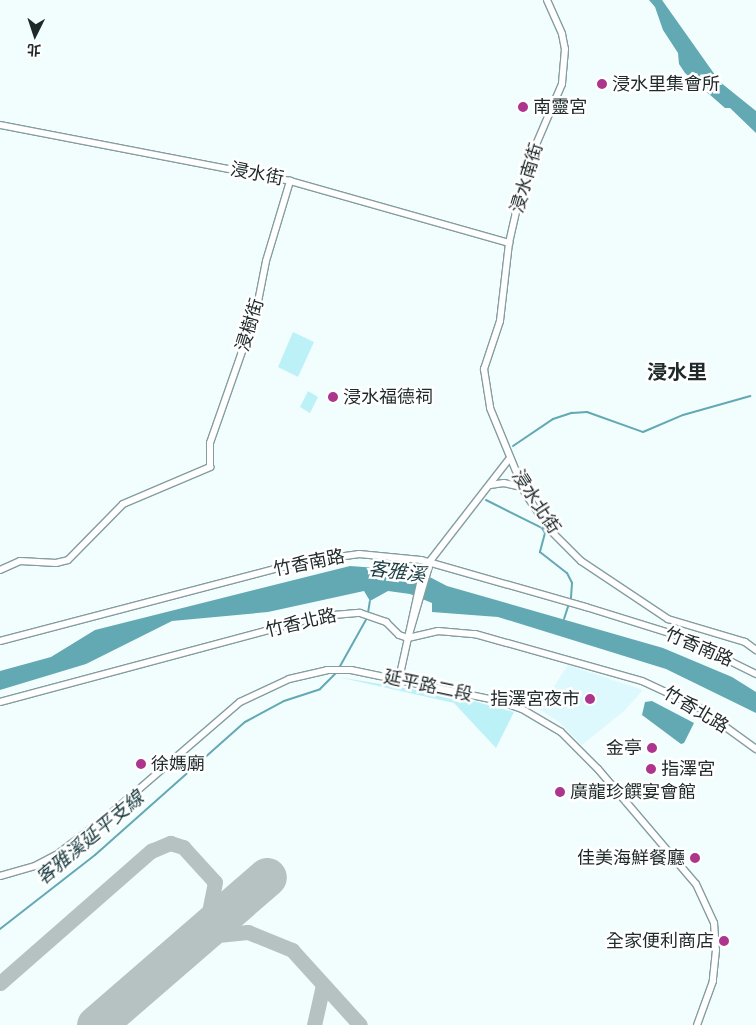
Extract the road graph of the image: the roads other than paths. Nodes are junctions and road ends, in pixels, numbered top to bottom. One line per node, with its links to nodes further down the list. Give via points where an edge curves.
1 (547, 0): 4 (street, 浸水南街, via 562,34 562,84 526,168)
2 (0, 125): 3 (street, 浸水街)
3 (290, 181): 4 (street, 浸水街); 9 (street, 浸樹街, via 266,261 256,312 210,443 210,467 123,504 74,555 62,562 20,562)
4 (509, 243): 5 (street, 浸水北街, via 500,321 484,368 490,408)
5 (509, 459): 6 (street); 7 (street, 浸水北街)
6 (489, 486): 7 (street, via 504,483); 8 (street)
7 (522, 487): 12 (street, 浸水北街, via 550,530 581,560 629,596 668,619 745,642)
8 (430, 563): 10 (street); 11 (street, 竹香南路, via 359,554 326,556); 13 (street, 竹香南路, via 678,636)
9 (0, 570)
10 (408, 638): 14 (street); 15 (street, 竹香北路, via 374,616 360,613 322,616); 16 (street, 竹香北路, via 438,631 475,634 642,681 698,707)
11 (0, 641)
12 (756, 650)
13 (756, 674)
14 (399, 679): 17 (street, 延平路二段, via 351,670 328,670 289,679 240,702 84,836 34,866); 18 (street, 延平路二段, via 499,700 541,719 561,732 636,812 696,884 714,923 713,981)
15 (0, 702)
16 (756, 749)
17 (0, 876)
18 (696, 1025)

